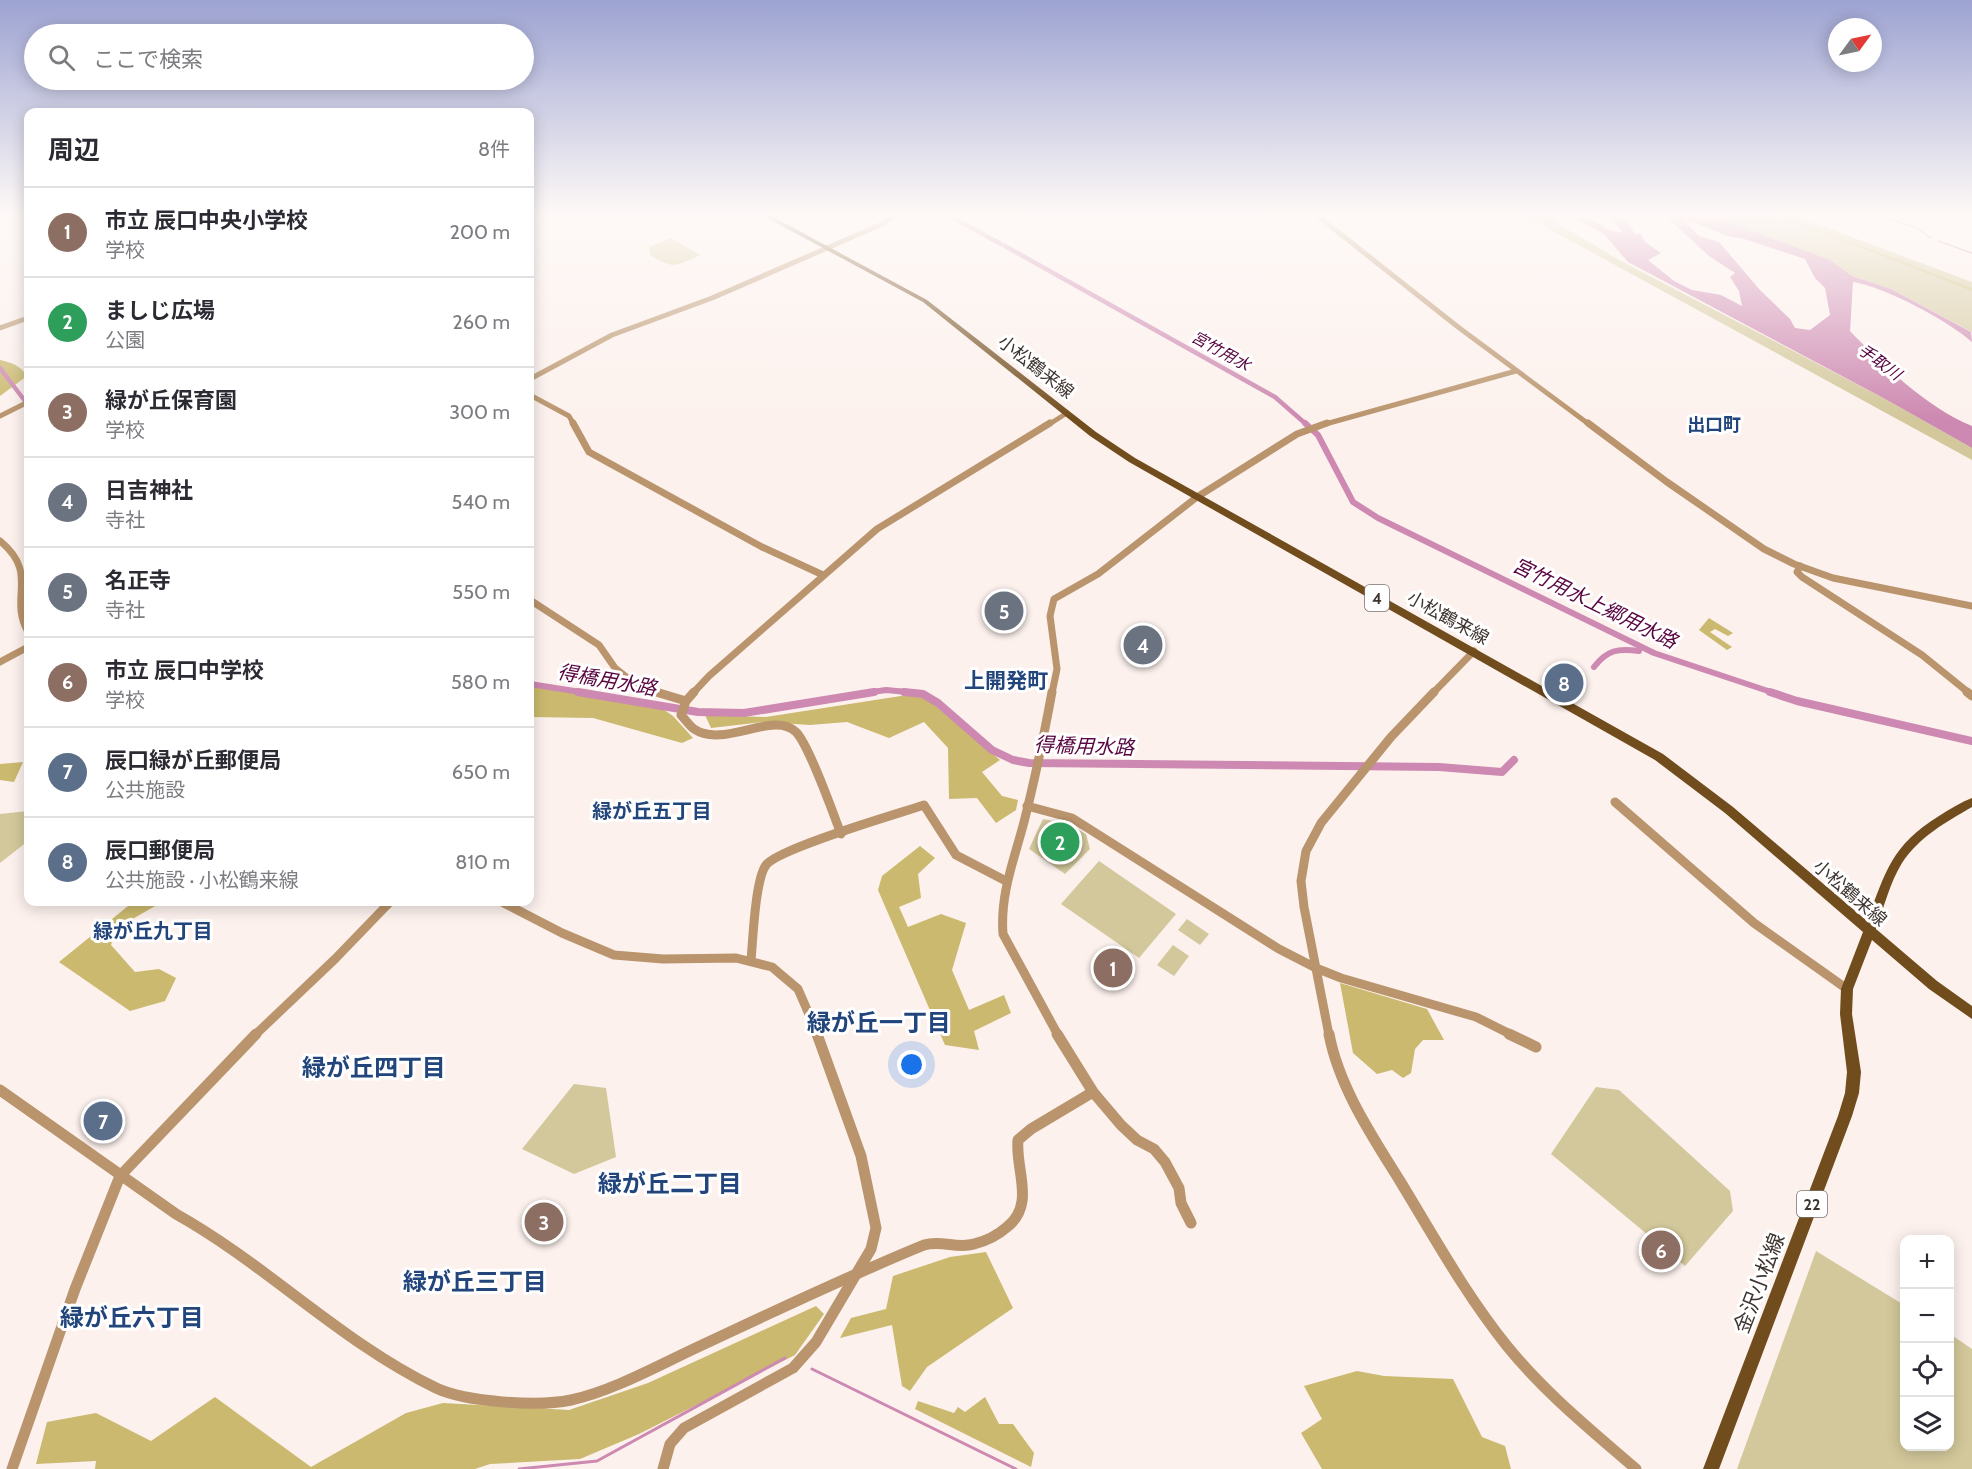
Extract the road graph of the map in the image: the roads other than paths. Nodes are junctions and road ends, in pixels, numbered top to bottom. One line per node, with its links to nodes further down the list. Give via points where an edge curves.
1 (749, 282): 7 (street, via 619,332)
2 (889, 282): 10 (main road, 小松鶴来線 / 4, via 925,301)
3 (1399, 282): 6 (street)
4 (24, 319): 5 (street)
5 (0, 328)
6 (1516, 371): 12 (street, via 1311,429); 14 (street, via 1721,520 1764,549)
7 (534, 377)
8 (534, 397): 15 (street, via 569,416 589,452 762,547)
9 (24, 404): 11 (street)
10 (1066, 413): 12 (main road, 小松鶴来線 / 4, via 1115,450); 15 (street, via 886,522)
11 (0, 416)
12 (1197, 497): 20 (main road, 小松鶴来線 / 4); 27 (street, via 1098,574 1054,599 1050,612 1057,669)
13 (0, 541): 18 (street, via 18,559 21,568)
14 (1800, 566): 17 (street, via 1833,578); 22 (street, via 1797,572 1802,577 1922,655)
15 (823, 575): 23 (street, via 701,683)
16 (534, 603): 23 (street, via 598,645 630,680)
17 (1972, 606)
18 (24, 623)
19 (24, 649): 21 (street)
20 (1474, 651): 24 (street); 32 (main road, 小松鶴来線 / 4, via 1637,742 1679,770)
21 (0, 662)
22 (1972, 696)
23 (684, 707): 28 (street, via 693,729 709,735 772,726 793,729 801,737)
24 (1371, 760): 34 (street, via 1320,823 1306,850 1301,881)
25 (1615, 802): 35 (street, via 1754,923)
26 (1972, 802): 32 (main road, 金沢小松線 / 22, via 1929,828 1902,853)
27 (1027, 806): 29 (street); 34 (street, via 1072,818 1250,931)
28 (841, 834): 29 (street, via 924,805 956,855); 33 (street, via 796,849 765,866)
29 (1006, 881): 39 (street, via 1002,921 1009,948)
30 (386, 906): 40 (street, via 213,1077)
31 (510, 906): 33 (street, via 614,955)
32 (1868, 931): 35 (main road, 金沢小松線 / 22); 36 (main road, 小松鶴来線 / 4)
33 (751, 960): 42 (street, via 772,967 798,989 846,1113 861,1156 876,1228)
34 (1316, 968): 37 (street, via 1476,1017); 45 (street, via 1330,1039 1355,1104 1469,1293 1507,1346 1552,1396)
35 (1847, 989): 46 (main road, 金沢小松線 / 22, via 1846,1014 1854,1072 1845,1116)
36 (1972, 1012)
37 (1536, 1047)
38 (0, 1090): 40 (street)
39 (1093, 1092): 41 (street, via 1121,1125 1165,1162); 42 (street, via 1018,1140 1022,1207 1016,1220 997,1236 973,1245 935,1242)
40 (120, 1176): 42 (street, via 230,1248 397,1367 439,1389 483,1400 570,1400 629,1379); 43 (street, via 75,1289)
41 (1191, 1223)
42 (860, 1271): 44 (street, via 816,1342 793,1368 684,1428 670,1444)
43 (12, 1469)
44 (663, 1469)
45 (1636, 1469)
46 (1711, 1469)

